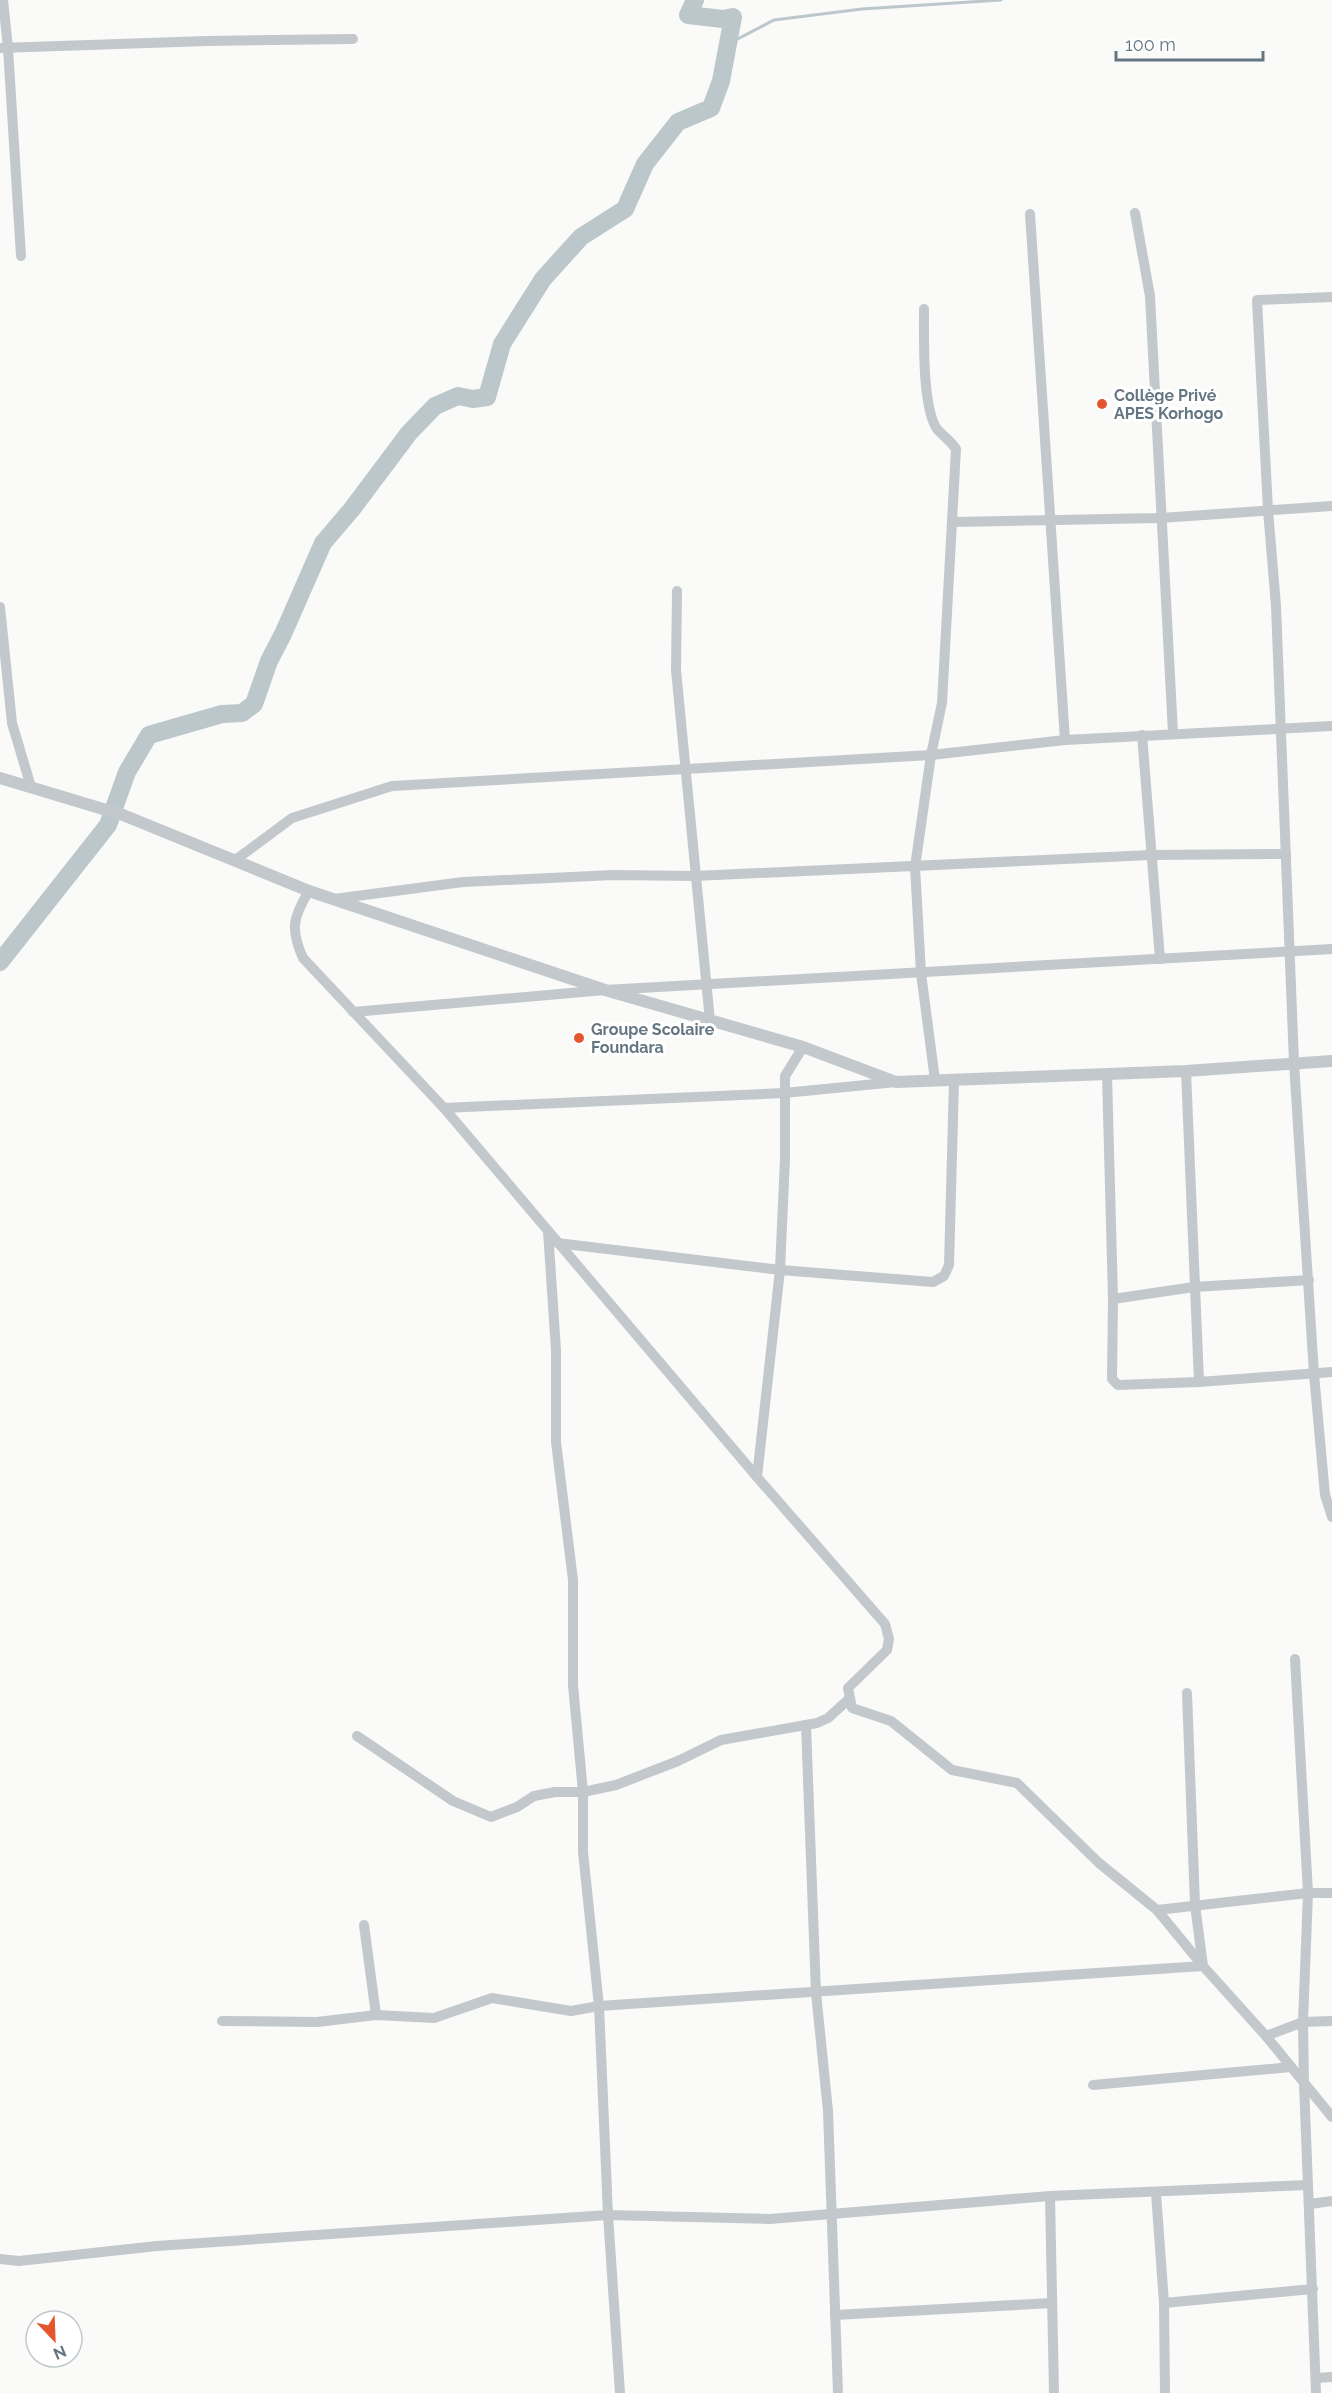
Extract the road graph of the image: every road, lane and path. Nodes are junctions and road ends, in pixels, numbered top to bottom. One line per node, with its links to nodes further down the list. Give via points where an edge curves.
1 (3, 0): 3 (street)
2 (353, 39): 3 (street)
3 (4, 48): 6 (street)
4 (1135, 213): 11 (street, via 1150,296)
5 (1030, 214): 12 (street)
6 (21, 256)
7 (1332, 297): 10 (street, via 1257,300)
8 (924, 309): 13 (street, via 929,402 937,428 956,449)
9 (1332, 506): 10 (street)
10 (1268, 510): 11 (street); 17 (street)
11 (1161, 518): 12 (street); 18 (street)
12 (1052, 520): 13 (street); 20 (street)
13 (952, 522): 21 (street, via 942,703)
14 (677, 591): 22 (street, via 676,670)
15 (0, 607): 24 (street, via 12,723)
16 (1332, 726): 17 (street)
17 (1280, 728): 18 (street); 25 (street)
18 (1173, 733): 19 (street)
19 (1142, 735): 20 (street); 26 (street)
20 (1065, 740): 21 (street)
21 (931, 755): 22 (street); 28 (street)
22 (687, 768): 27 (street, via 392,786 292,818); 29 (street)
23 (0, 778): 24 (street)
24 (31, 787): 27 (street, via 112,812)
25 (1286, 854): 26 (street); 33 (street)
26 (1151, 855): 28 (street); 34 (street)
27 (234, 861): 30 (street)
28 (915, 867): 29 (street); 35 (street)
29 (695, 876): 31 (street, via 613,874 463,882); 36 (street)
30 (309, 891): 31 (street); 38 (street, via 293,926 296,942 303,958)
31 (333, 899): 37 (street)
32 (1332, 949): 33 (street)
33 (1290, 952): 34 (street); 42 (street)
34 (1160, 959): 35 (street)
35 (921, 972): 36 (street); 45 (street)
36 (707, 985): 37 (street); 39 (street)
37 (605, 990): 38 (street); 39 (street)
38 (353, 1012): 49 (street)
39 (710, 1021): 40 (street)
40 (803, 1047): 47 (street); 48 (street, via 785,1076)
41 (1332, 1061): 42 (street)
42 (1294, 1063): 43 (street); 53 (street)
43 (1186, 1071): 44 (street); 54 (street)
44 (1107, 1075): 46 (street); 55 (street)
45 (935, 1080): 46 (street); 47 (street)
46 (954, 1080): 52 (street, via 949,1265 944,1276 933,1282)
47 (896, 1082): 48 (street)
48 (784, 1093): 49 (street); 52 (street)
49 (444, 1108): 50 (street)
50 (548, 1231): 51 (street); 66 (street, via 556,1350 556,1442 573,1580 573,1685)
51 (557, 1243): 52 (street); 59 (street)
52 (780, 1270): 59 (street)
53 (1309, 1280): 54 (street); 57 (street)
54 (1194, 1287): 55 (street); 58 (street)
55 (1113, 1299): 58 (street, via 1112,1379 1118,1385)
56 (1332, 1372): 57 (street)
57 (1314, 1374): 58 (street); 60 (street, via 1325,1496)
58 (1199, 1382)
59 (757, 1477): 63 (street, via 885,1624 887,1650 848,1688)
60 (1332, 1517)
61 (1294, 1659): 67 (street)
62 (1187, 1693): 69 (street)
63 (849, 1699): 64 (street, via 828,1718); 70 (street, via 852,1708 891,1722 952,1770 1017,1783 1099,1863)
64 (806, 1725): 66 (street, via 720,1740 647,1774); 73 (street)
65 (357, 1736): 66 (street, via 453,1801 490,1817 534,1796)
66 (583, 1792): 74 (street, via 583,1852)
67 (1308, 1893): 68 (street); 69 (street); 78 (street)
68 (1332, 1893)
69 (1195, 1905): 70 (street); 72 (street)
70 (1157, 1910): 72 (street)
71 (364, 1925): 75 (street)
72 (1203, 1966): 73 (street); 79 (street)
73 (816, 1993): 74 (street); 89 (street, via 828,2111)
74 (599, 2006): 75 (street, via 571,2011 492,1998 434,2018); 90 (street)
75 (376, 2015): 76 (street, via 317,2022)
76 (222, 2021)
77 (1332, 2021): 78 (street)
78 (1303, 2022): 79 (street); 81 (street)
79 (1266, 2036): 80 (street)
80 (1291, 2067): 81 (street); 82 (street)
81 (1304, 2083): 83 (street); 84 (street)
82 (1093, 2085)
83 (1332, 2117)
84 (1308, 2185): 85 (street); 88 (street)
85 (1156, 2193): 86 (street); 94 (street)
86 (1050, 2196): 89 (street); 93 (street)
87 (1332, 2201): 88 (street)
88 (1310, 2204): 92 (street)
89 (830, 2212): 90 (street, via 770,2219); 95 (street)
90 (608, 2215): 91 (street); 98 (street)
91 (0, 2259)
92 (1313, 2289): 94 (street); 97 (street)
93 (1052, 2303): 95 (street); 100 (street)
94 (1164, 2303): 101 (street)
95 (835, 2315): 99 (street)
96 (1332, 2377): 97 (street)
97 (1316, 2378): 102 (street)
98 (620, 2393)
99 (838, 2393)
100 (1054, 2393)
101 (1165, 2393)
102 (1316, 2393)

